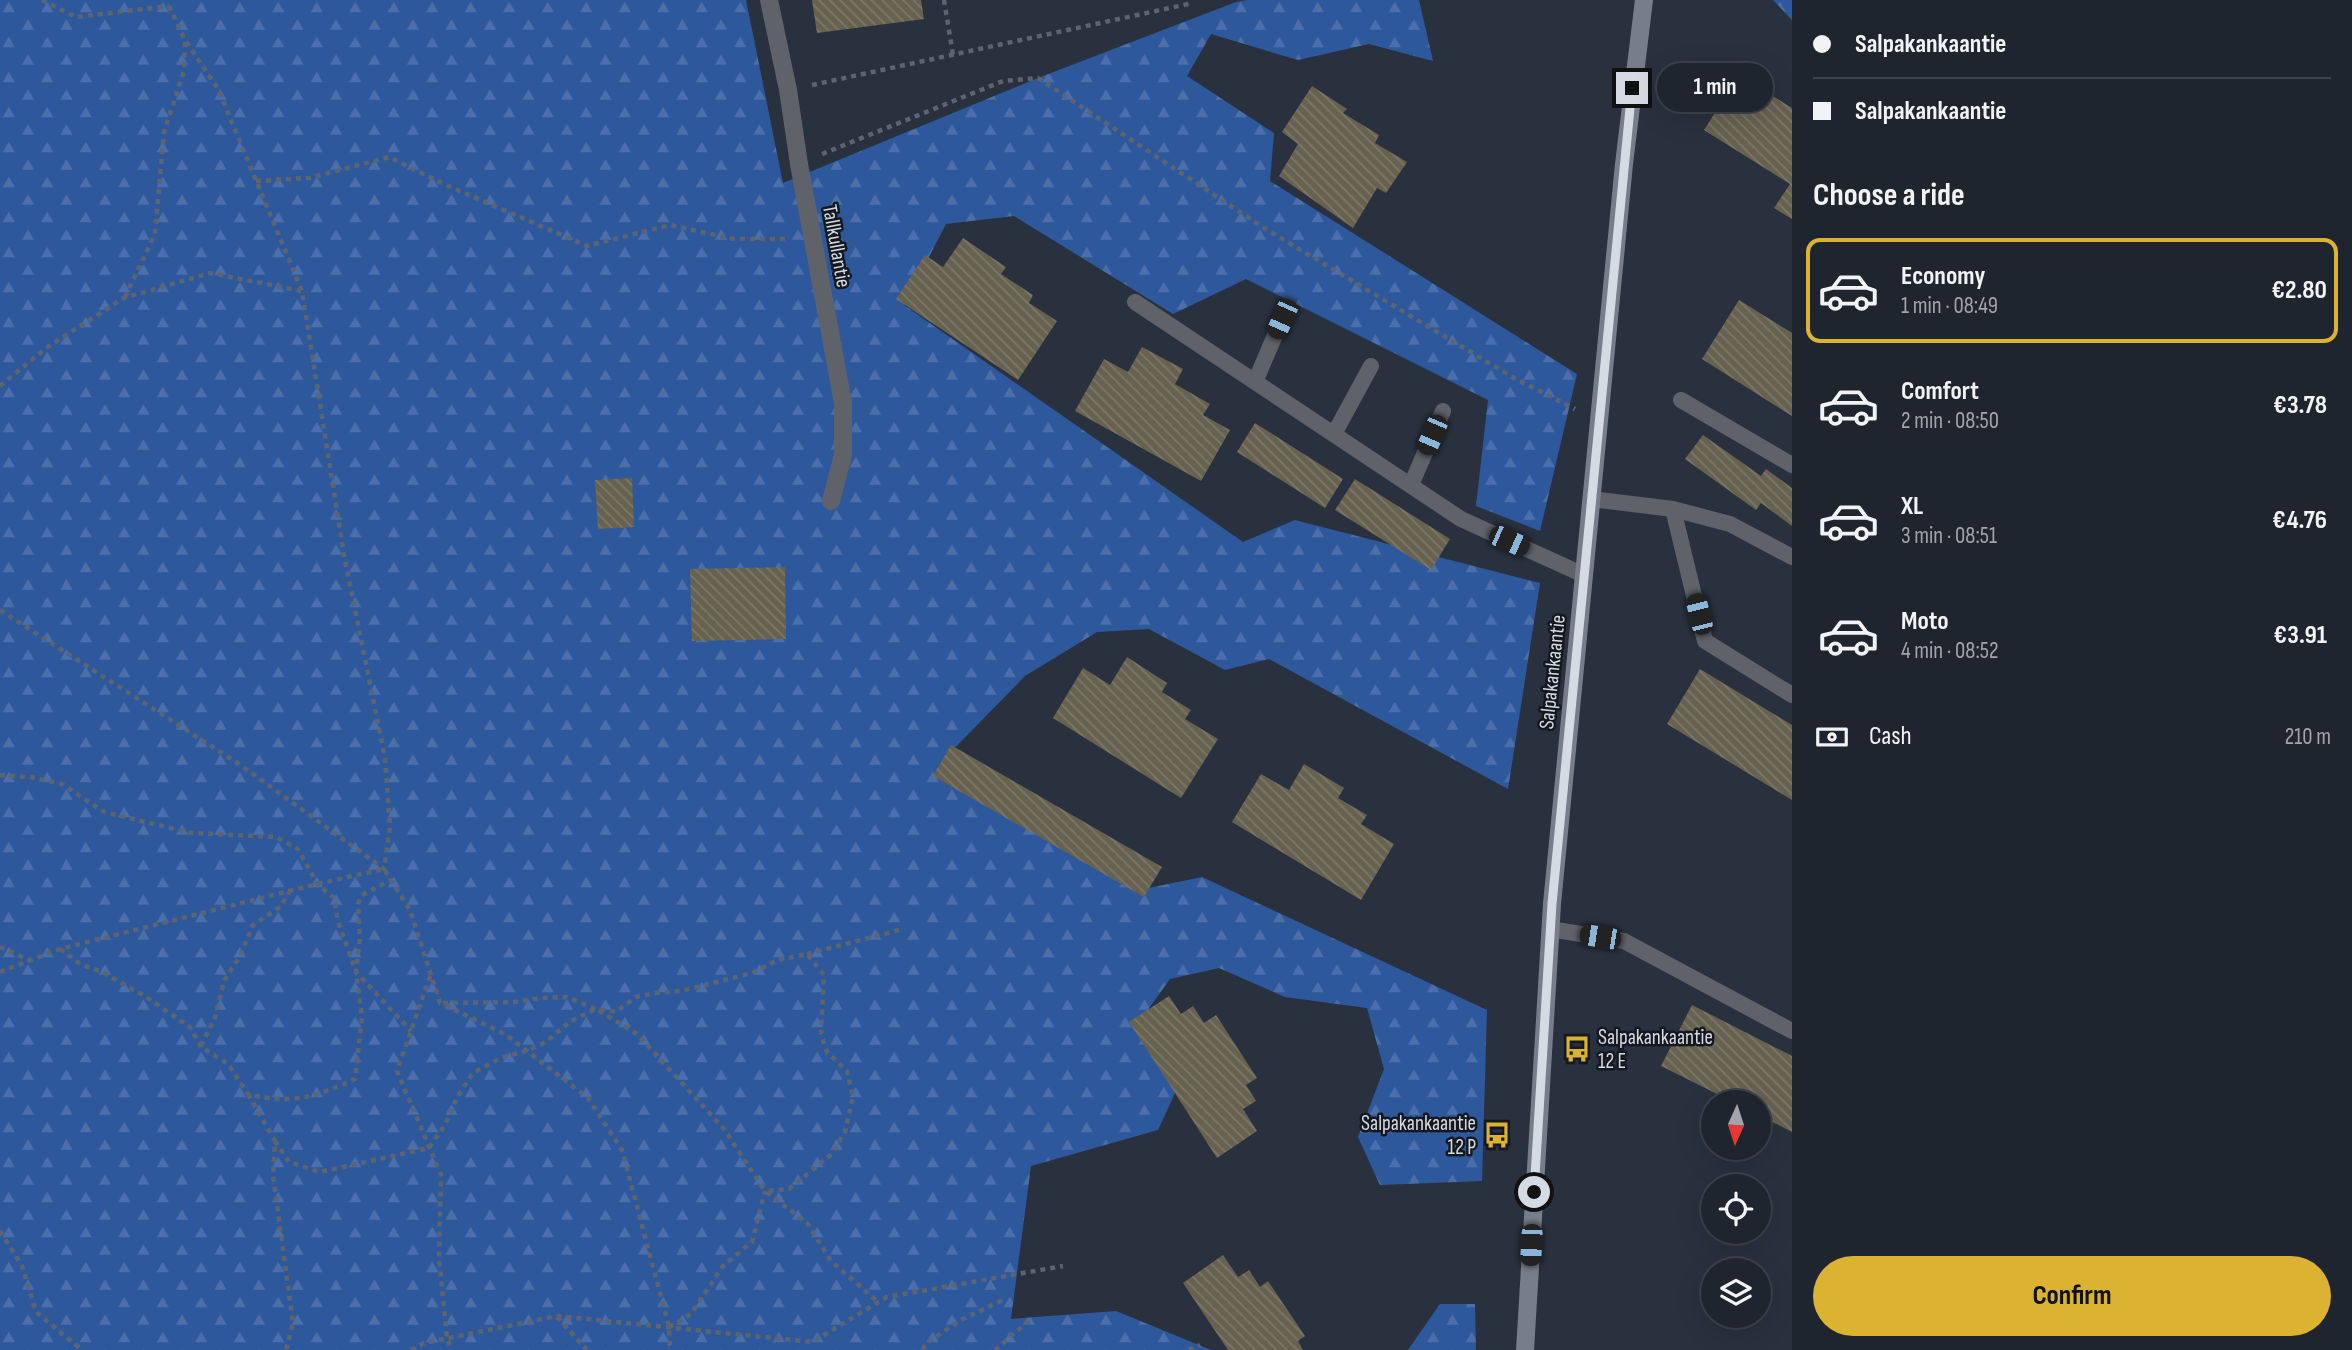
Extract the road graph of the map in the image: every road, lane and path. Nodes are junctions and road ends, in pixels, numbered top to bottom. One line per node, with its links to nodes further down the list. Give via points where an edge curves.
1 (42, 0): 7 (path, via 76,17)
2 (172, 0): 7 (path)
3 (769, 0): 10 (street, Tallkullantie)
4 (944, 0): 9 (path)
5 (1644, 0): 27 (street, Salpakankaantie)
6 (1193, 3): 9 (path)
7 (169, 6): 8 (path)
8 (184, 40): 12 (path, via 218,89); 15 (path, via 184,71 164,132 155,234)
9 (953, 55): 10 (path)
10 (788, 90): 11 (street, Tallkullantie)
11 (799, 164): 13 (street, Tallkullantie); 22 (path, via 1003,81 1038,78 1264,228 1514,379)
12 (256, 181): 13 (path, via 310,178 389,158 587,246 670,225 734,239); 14 (path)
13 (813, 240): 28 (street, Tallkullantie, via 843,404 843,455)
14 (302, 291): 15 (path, via 210,272); 35 (path, via 345,555 385,758 390,827)
15 (124, 298): 20 (path, via 46,348)
16 (1135, 302): 19 (lane)
17 (1282, 319): 19 (lane)
18 (1371, 366): 24 (lane)
19 (1255, 382): 24 (lane)
20 (0, 386)
21 (1681, 400): 25 (lane)
22 (1575, 409)
23 (1443, 411): 26 (lane)
24 (1334, 435): 26 (lane)
25 (1792, 465)
26 (1410, 485): 31 (lane, via 1461,519)
27 (1591, 499): 29 (lane); 31 (street, Salpakankaantie)
28 (831, 501)
29 (1673, 509): 30 (lane, via 1730,523); 33 (lane, via 1705,641)
30 (1792, 557)
31 (1584, 575): 39 (street, Salpakankaantie)
32 (0, 610): 35 (path, via 242,766)
33 (1792, 695)
34 (0, 775): 37 (path, via 62,784 104,812 191,833 276,837 298,849)
35 (384, 869): 36 (path); 37 (path)
36 (391, 880): 46 (path, via 362,895 358,904); 47 (path, via 410,910)
37 (317, 884): 38 (path); 46 (path, via 334,898)
38 (290, 890): 42 (path); 52 (path, via 280,907 253,925 224,981 215,1018)
39 (1550, 929): 51 (lane, via 1624,941); 78 (street, Salpakankaantie)
40 (899, 930): 43 (path)
41 (0, 947): 44 (path)
42 (60, 949): 44 (path); 52 (path, via 170,1013 190,1027)
43 (807, 954): 49 (path, via 778,960 752,974 636,998 616,1012); 57 (path, via 824,975 821,1034 827,1052 847,1071 853,1097 845,1132 832,1154 789,1189)
44 (30, 961): 45 (path)
45 (0, 972)
46 (356, 972): 50 (path); 54 (path, via 362,1017 355,1079 302,1098 271,1101)
47 (430, 975): 48 (path); 50 (path)
48 (440, 1003): 49 (path, via 567,997); 53 (path, via 505,1034)
49 (596, 1009): 53 (path); 57 (path, via 637,1034 723,1129)
50 (411, 1031): 56 (path, via 397,1071)
51 (1792, 1031)
52 (201, 1047): 54 (path, via 228,1064)
53 (526, 1051): 56 (path, via 472,1073); 64 (path, via 588,1098 622,1150)
54 (248, 1094): 55 (path)
55 (275, 1141): 56 (path, via 289,1162 320,1172); 69 (path, via 273,1176 293,1323)
56 (429, 1147): 65 (path, via 441,1175 439,1258)
57 (765, 1191): 61 (path, via 808,1224 831,1261); 64 (path, via 752,1242 723,1266 691,1314)
58 (0, 1231): 68 (path, via 22,1266 36,1312)
59 (1063, 1266): 61 (path, via 887,1297)
60 (1003, 1300): 75 (path, via 961,1320)
61 (878, 1303): 66 (path)
62 (557, 1316): 64 (path); 65 (path); 72 (path)
63 (1032, 1318): 76 (path)
64 (669, 1327): 66 (path); 73 (path)
65 (447, 1338): 70 (path); 71 (path)
66 (812, 1342): 74 (path)
67 (1200, 1345): 77 (path)
68 (82, 1350)
69 (286, 1350)
70 (411, 1350)
71 (452, 1350)
72 (587, 1350)
73 (670, 1350)
74 (806, 1350)
75 (923, 1350)
76 (995, 1350)
77 (1189, 1350)
78 (1525, 1350)

